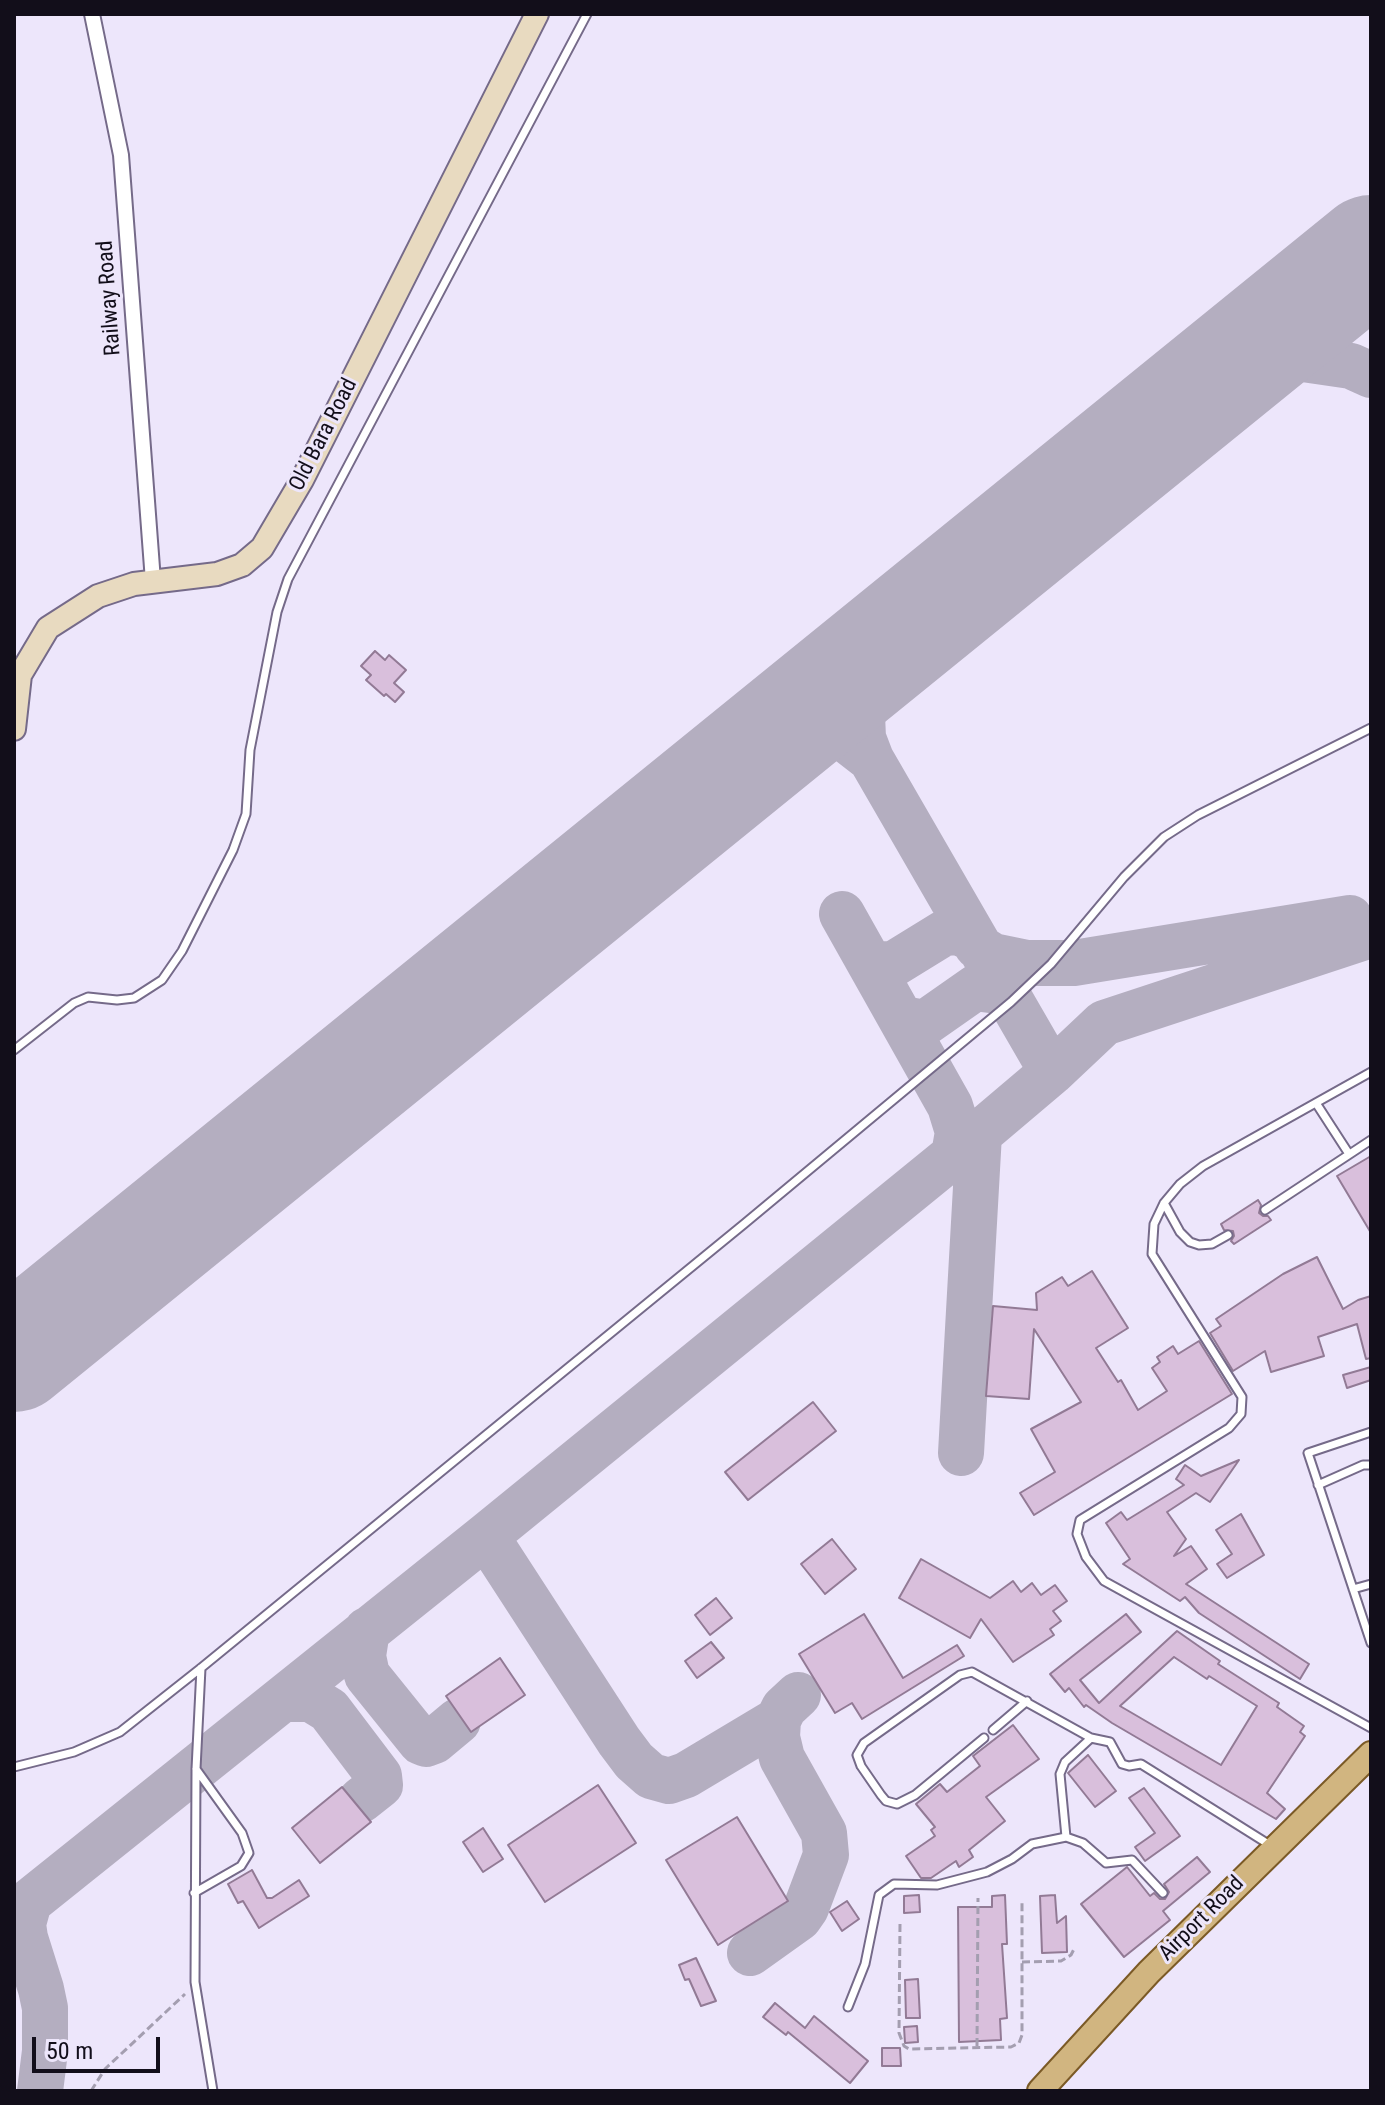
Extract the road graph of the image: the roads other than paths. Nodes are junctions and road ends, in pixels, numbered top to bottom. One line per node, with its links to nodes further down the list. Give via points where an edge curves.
1 (92, 14): 4 (street, Railway Road, via 121,155)
2 (537, 14): 4 (street, Old Bara Road, via 302,480 262,548 242,565 217,574)
3 (587, 14): 7 (lane, via 288,579 250,750 246,814 182,951 162,980 134,998 81,1000)
4 (153, 581): 6 (street, Old Bara Road, via 98,596 48,628 20,675)
5 (1371, 728): 21 (lane, via 1164,837 1011,1002)
6 (14, 729)
7 (14, 1050)
8 (1371, 1072): 9 (lane)
9 (1316, 1103): 11 (lane); 12 (lane, via 1203,1166)
10 (1371, 1140): 11 (lane)
11 (1349, 1154): 13 (lane)
12 (1164, 1203): 14 (lane, via 1190,1242 1212,1244); 23 (lane, via 1154,1224 1152,1254 1242,1397 1241,1414 1229,1428 1080,1520 1077,1534 1086,1557 1104,1581)
13 (1265, 1210)
14 (1228, 1235)
15 (1371, 1432): 17 (lane, via 1308,1453)
16 (1371, 1465): 17 (lane)
17 (1318, 1485): 19 (lane)
18 (1371, 1584): 19 (lane)
19 (1353, 1589): 20 (lane)
20 (1371, 1643)
21 (201, 1668): 28 (lane, via 120,1732 74,1752); 29 (lane)
22 (1027, 1701): 24 (lane); 25 (lane, via 978,1674 966,1673 864,1743 857,1755 881,1795 897,1804); 26 (lane)
23 (1371, 1728)
24 (993, 1730)
25 (984, 1738)
26 (1091, 1738): 30 (lane, via 1065,1762 1060,1774); 31 (lane, via 1110,1742 1122,1764 1141,1764)
27 (1371, 1754): 31 (main road, Airport Road)
28 (14, 1767)
29 (196, 1769): 32 (lane); 32 (lane, via 242,1833 249,1853 241,1866)
30 (1066, 1837): 33 (lane, via 1083,1843 1106,1863 1132,1860); 34 (lane, via 1032,1844 987,1872 937,1885 886,1888 874,1910 865,1964)
31 (1274, 1847): 36 (main road, Airport Road)
32 (194, 1893): 35 (lane, via 195,1982)
33 (1163, 1893)
34 (848, 2007)
35 (213, 2091)
36 (1040, 2091)

